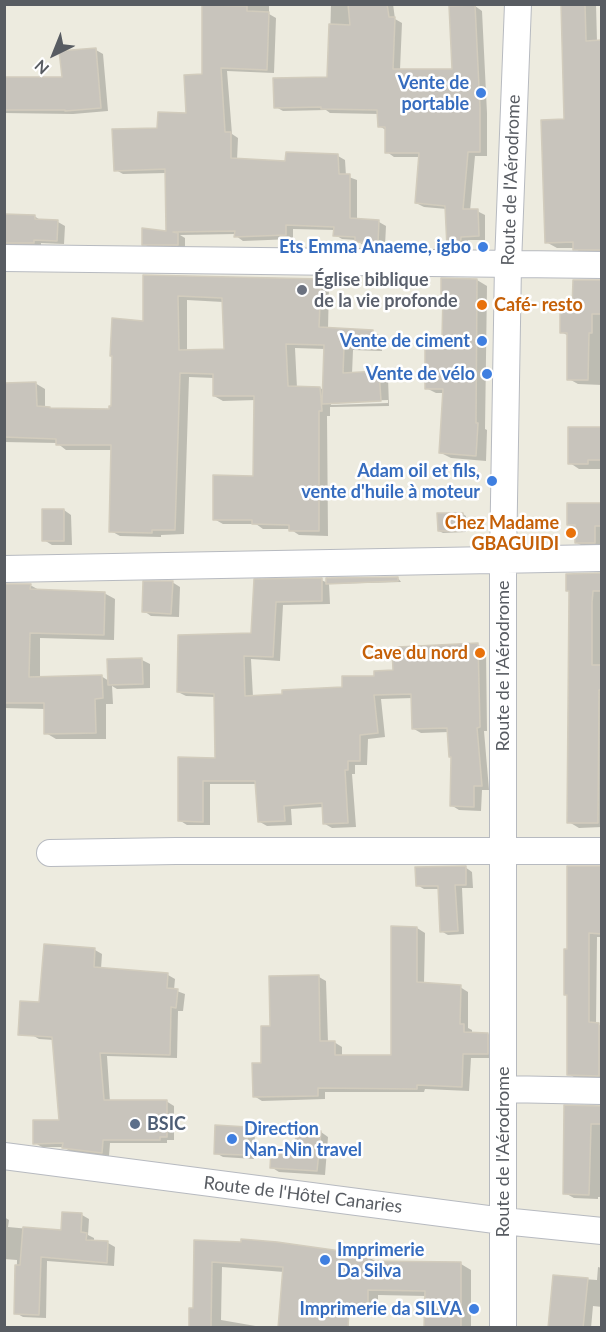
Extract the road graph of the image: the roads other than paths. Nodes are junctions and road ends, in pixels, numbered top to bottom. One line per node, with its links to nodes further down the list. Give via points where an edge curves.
1 (518, 4): 3 (street, Route de l'Aérodrome)
2 (4, 258): 3 (street)
3 (508, 264): 4 (street); 6 (street, Route de l'Aérodrome)
4 (602, 265)
5 (602, 558): 6 (street)
6 (503, 560): 7 (street); 8 (street, Route de l'Aérodrome)
7 (4, 569)
8 (503, 851): 9 (street); 10 (street); 11 (street, Route de l'Aérodrome)
9 (602, 851)
10 (50, 853)
11 (503, 1089): 12 (street); 14 (street, Route de l'Aérodrome)
12 (602, 1090)
13 (4, 1156): 14 (street, Route de l'Hôtel Canaries)
14 (503, 1221): 15 (street, Route de l'Hôtel Canaries); 16 (street, Route de l'Aérodrome)
15 (602, 1231)
16 (503, 1328)

